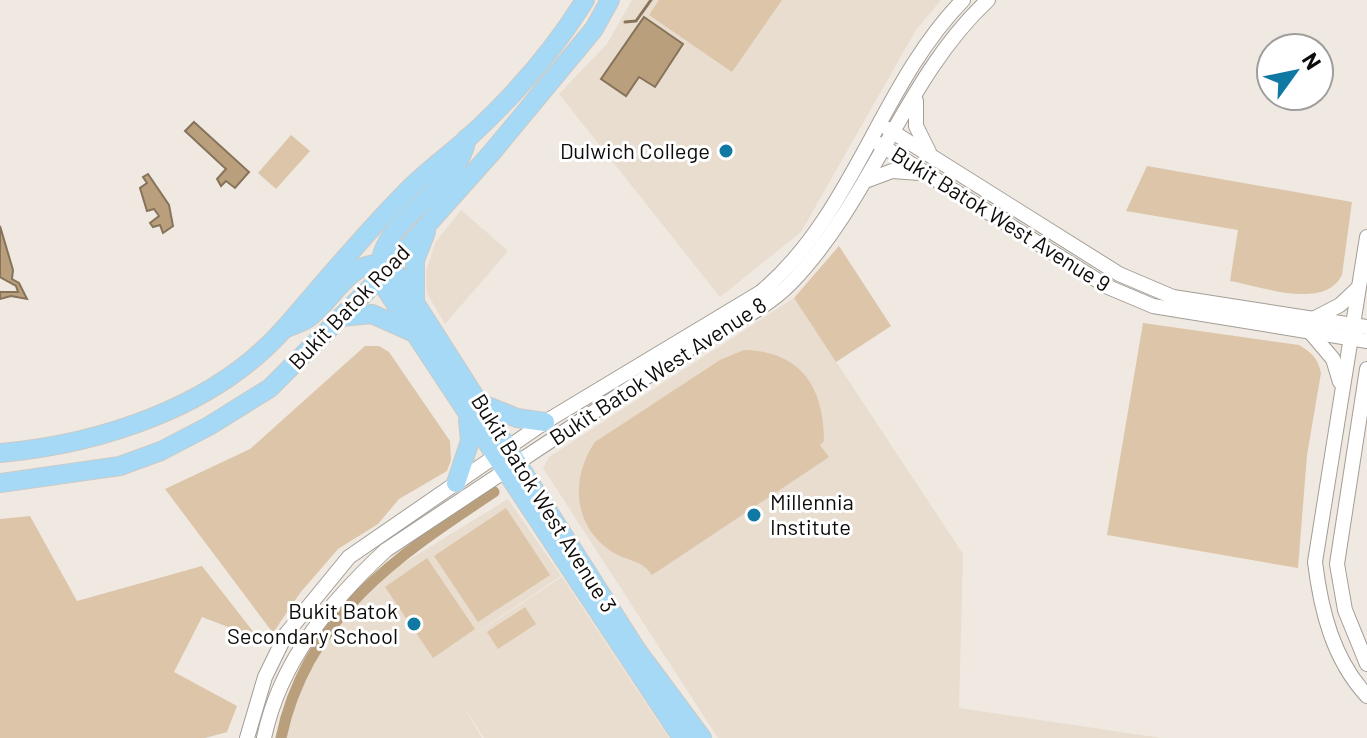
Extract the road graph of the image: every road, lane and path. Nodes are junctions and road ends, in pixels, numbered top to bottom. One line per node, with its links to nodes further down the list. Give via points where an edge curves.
1 (585, 0): 7 (main road, Bukit Batok Road, via 524,79)
2 (610, 0): 13 (main road, Bukit Batok Road, via 562,71)
3 (963, 0): 6 (street, Bukit Batok West Avenue 8, via 931,34)
4 (988, 0): 5 (street, Bukit Batok West Avenue 8, via 957,32)
5 (916, 97): 6 (street, Bukit Batok West Avenue 8); 10 (street, via 919,135)
6 (888, 128): 8 (street, Bukit Batok West Avenue 8); 9 (street, Bukit Batok West Avenue 8); 10 (street, Bukit Batok West Avenue 9)
7 (467, 138): 15 (main road, via 460,160 383,244); 20 (main road, Bukit Batok Road, via 409,189)
8 (872, 139): 9 (street, Bukit Batok West Avenue 9); 28 (street, Bukit Batok West Avenue 8, via 820,226 761,292)
9 (886, 148): 11 (street, Bukit Batok West Avenue 9); 12 (street, Bukit Batok West Avenue 8)
10 (935, 158): 19 (street, Bukit Batok West Avenue 9, via 1119,274 1173,297)
11 (936, 179): 12 (street, via 903,170); 19 (street, Bukit Batok West Avenue 9, via 1108,287 1153,306)
12 (868, 180): 30 (street, Bukit Batok West Avenue 8, via 809,262 767,303)
13 (430, 222): 15 (main road, Bukit Batok Road); 17 (main road, via 415,260)
14 (1367, 237): 16 (street)
15 (382, 269): 17 (main road, Bukit Batok West Avenue 3); 18 (main road, Bukit Batok Road); 20 (main road, via 350,274 306,320); 22 (main road, Bukit Batok West Avenue 3)
16 (1358, 288): 19 (street); 21 (street)
17 (415, 306): 27 (main road, Bukit Batok West Avenue 3)
18 (341, 317): 22 (main road, via 372,314); 31 (main road, Bukit Batok Road, via 270,388 161,451 120,466)
19 (1311, 326): 21 (street, Bukit Batok West Avenue 9); 26 (street, via 1333,359)
20 (284, 329): 29 (main road, Bukit Batok Road, via 228,377 175,408 94,435)
21 (1357, 330): 23 (street, Bukit Batok West Avenue 9); 26 (street)
22 (415, 335): 27 (main road, Bukit Batok West Avenue 3)
23 (1367, 341)
24 (1367, 369): 25 (street)
25 (1365, 388): 33 (street, via 1337,564 1345,610)
26 (1341, 391): 34 (street, via 1315,562 1331,637 1350,676)
27 (474, 410): 28 (main road); 30 (main road, Bukit Batok West Avenue 3); 32 (main road)
28 (545, 422): 30 (street, Bukit Batok West Avenue 8)
29 (0, 453)
30 (506, 459): 32 (street, Bukit Batok West Avenue 8); 36 (street, Bukit Batok West Avenue 8, via 348,585 291,664); 37 (main road, Bukit Batok West Avenue 3); 38 (main road, Bukit Batok West Avenue 3)
31 (0, 483)
32 (456, 483): 35 (street, Bukit Batok West Avenue 8, via 349,557 317,594 286,634)
33 (1367, 664)
34 (1367, 696)
35 (247, 738)
36 (264, 738)
37 (682, 738)
38 (702, 738)

